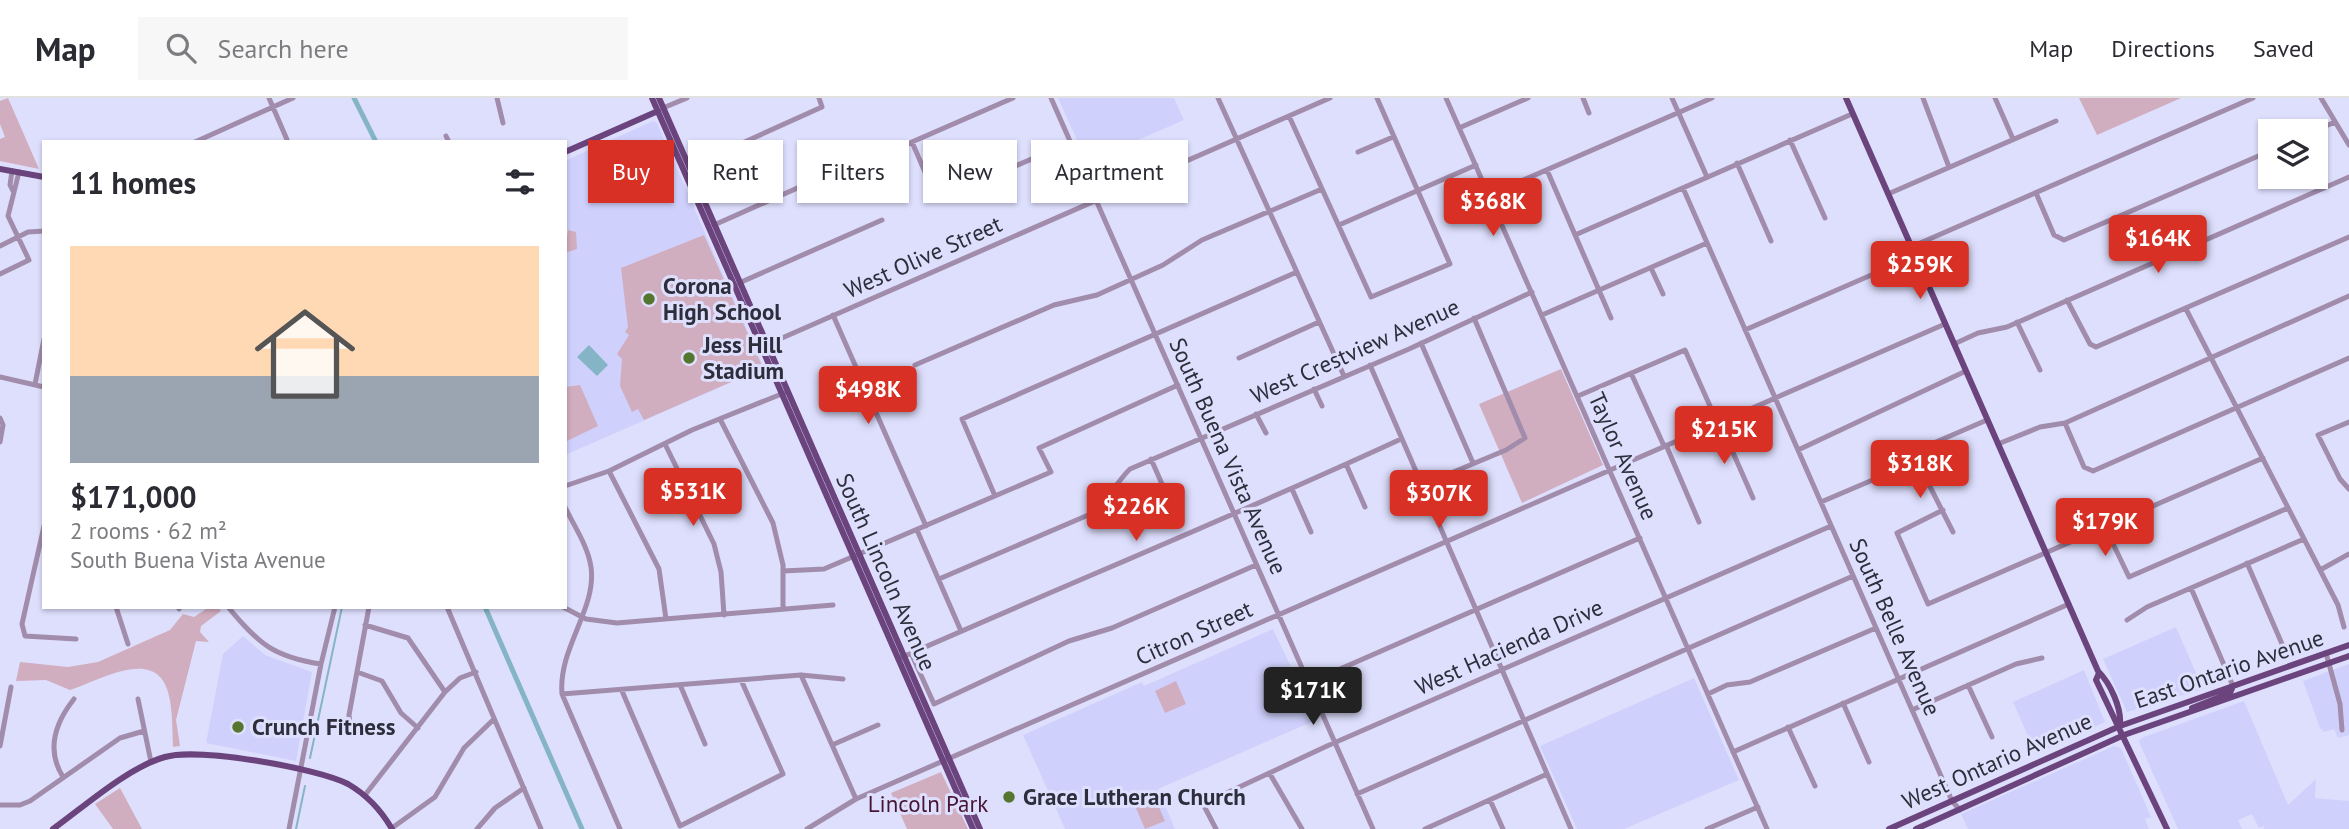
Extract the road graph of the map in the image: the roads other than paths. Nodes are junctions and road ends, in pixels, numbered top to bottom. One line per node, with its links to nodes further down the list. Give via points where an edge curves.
1 (269, 98): 24 (street)
2 (293, 98): 24 (street)
3 (497, 98): 32 (street)
4 (652, 98): 25 (main road, South Lincoln Avenue)
5 (659, 98): 25 (main road, South Lincoln Avenue)
6 (687, 98): 25 (street)
7 (818, 98): 40 (street, via 822,107)
8 (1013, 98): 43 (street)
9 (1051, 98): 41 (street, South Buena Vista Avenue)
10 (1218, 98): 36 (street)
11 (1330, 98): 23 (street, West Olive Street)
12 (1377, 98): 35 (street)
13 (1446, 98): 34 (street, Taylor Avenue)
14 (1528, 98): 34 (street)
15 (1583, 98): 27 (street)
16 (1672, 98): 26 (street)
17 (1712, 98): 26 (street)
18 (1846, 98): 28 (main road)
19 (1923, 98): 53 (street)
20 (1995, 98): 37 (street)
21 (2253, 98): 64 (street)
22 (2321, 98): 31 (street)
23 (1317, 101): 29 (street, West Olive Street)
24 (273, 107): 38 (street); 39 (street)
25 (660, 110): 45 (main road); 51 (main road, South Lincoln Avenue); 87 (main road, South Lincoln Avenue)
26 (1679, 112): 55 (street); 58 (street)
27 (1589, 113)
28 (1852, 114): 42 (street); 65 (main road)
29 (1289, 116): 36 (street, West Olive Street); 62 (street)
30 (2056, 121): 37 (street)
31 (2336, 122): 33 (street); 44 (street)
32 (503, 123)
33 (2328, 125)
34 (1459, 128): 52 (street, Taylor Avenue)
35 (1393, 137): 46 (street); 63 (street)
36 (1236, 139): 49 (street, West Olive Street); 69 (street)
37 (2013, 139): 53 (street)
38 (199, 140)
39 (287, 140)
40 (749, 140)
41 (1070, 140)
42 (1790, 140): 50 (street); 70 (street)
43 (912, 142): 48 (street, via 937,200); 72 (street, via 874,154)
44 (2349, 145)
45 (567, 151)
46 (1358, 152)
47 (2258, 155): 64 (street, via 2064,240 2054,235)
48 (1031, 159)
49 (1188, 160)
50 (1737, 163): 58 (street); 78 (street)
51 (688, 165)
52 (1476, 165): 63 (street); 89 (street, Taylor Avenue)
53 (1949, 167): 65 (street)
54 (0, 169): 56 (main road)
55 (1547, 170): 60 (street); 75 (street)
56 (15, 172): 57 (main road); 76 (street, via 8,216)
57 (42, 177)
58 (1707, 177): 61 (street)
59 (2349, 177): 92 (street)
60 (1521, 181)
61 (1683, 188): 75 (street); 79 (street, South Belle Avenue)
62 (1322, 189): 69 (street); 73 (street)
63 (1418, 192): 73 (street); 73 (street, via 1450,264 1371,297)
64 (2036, 193): 81 (street)
65 (1888, 194): 81 (main road)
66 (705, 203): 72 (main road, South Lincoln Avenue)
67 (1089, 203): 94 (street, West Olive Street)
68 (1097, 203): 86 (street, South Buena Vista Avenue)
69 (1268, 212): 84 (street); 86 (street, via 1202,240)
70 (1825, 218)
71 (882, 220): 87 (street)
72 (714, 225): 87 (main road, South Lincoln Avenue)
73 (1339, 225)
74 (42, 231): 76 (street)
75 (1574, 235): 88 (street)
76 (18, 237): 80 (street); 85 (street, via 29,260)
77 (2349, 237): 93 (street)
78 (1772, 241)
79 (1707, 243): 83 (street); 101 (street, South Belle Avenue)
80 (0, 246)
81 (1911, 247): 82 (main road)
82 (1915, 256): 100 (main road); 101 (street)
83 (1651, 268): 88 (street); 90 (street)
84 (1297, 272): 98 (street); 102 (street)
85 (0, 274)
86 (1131, 279): 102 (street, South Buena Vista Avenue); 110 (street, via 1097,295 1054,305)
87 (736, 285): 105 (main road, South Lincoln Avenue)
88 (1599, 291): 95 (street); 97 (street)
89 (1532, 292): 95 (street, Taylor Avenue); 96 (street, West Crestview Avenue)
90 (1663, 294)
91 (2349, 296): 109 (street)
92 (2067, 300): 93 (street, via 2094,347); 99 (street)
93 (2186, 309): 109 (street)
94 (833, 315): 105 (street, West Olive Street); 162 (street)
95 (1542, 316): 122 (street, Taylor Avenue)
96 (1474, 318): 103 (street, West Crestview Avenue); 144 (street, via 1525,438)
97 (1611, 318)
98 (1319, 322): 107 (street); 115 (street)
99 (2017, 322): 104 (street); 112 (street)
100 (1945, 324): 104 (main road); 123 (street, Citron Street)
101 (1745, 330): 123 (street, South Belle Avenue)
102 (1155, 334): 118 (street, South Buena Vista Avenue); 153 (street, via 962,419)
103 (1421, 342): 111 (street, West Crestview Avenue); 144 (street)
104 (1954, 344): 113 (main road)
105 (763, 346): 121 (main road, South Lincoln Avenue)
106 (42, 349): 117 (street)
107 (1239, 358)
108 (2349, 358): 125 (street)
109 (2211, 359): 125 (street); 132 (street)
110 (915, 365)
111 (1370, 365): 115 (street, West Crestview Avenue); 135 (street)
112 (2040, 370)
113 (1966, 371): 129 (main road); 140 (street)
114 (1632, 373): 122 (street); 131 (street, via 1685,350); 139 (street)
115 (1344, 376): 120 (street, West Crestview Avenue)
116 (0, 377): 117 (street)
117 (35, 384): 119 (street)
118 (1178, 385): 134 (street, South Buena Vista Avenue); 153 (street, via 1039,448 1051,472)
119 (42, 386)
120 (1314, 389): 124 (street); 126 (street, West Crestview Avenue)
121 (784, 393): 128 (street); 174 (main road, South Lincoln Avenue)
122 (1578, 397): 146 (street, Taylor Avenue)
123 (1775, 398): 131 (street, Citron Street); 140 (street, South Belle Avenue)
124 (1322, 405)
125 (2237, 408): 132 (street, via 2088,471); 142 (street)
126 (1256, 414): 133 (street); 134 (street, West Crestview Avenue)
127 (0, 418): 136 (street)
128 (720, 419): 137 (street); 178 (street, via 770,514)
129 (1987, 420): 138 (main road); 141 (street)
130 (2349, 422): 152 (street, via 2318,435)
131 (1719, 423): 139 (street, Citron Street); 154 (street)
132 (2064, 423): 138 (street)
133 (1266, 433)
134 (1201, 438): 143 (street, West Crestview Avenue); 160 (street, South Buena Vista Avenue)
135 (1401, 439): 145 (street); 150 (street)
136 (0, 442)
137 (665, 444): 147 (street); 193 (street, via 714,544)
138 (1998, 444): 172 (main road)
139 (1665, 446): 146 (street, Citron Street); 161 (street)
140 (1798, 450): 155 (street, South Belle Avenue)
141 (1914, 455): 155 (street, via 1885,475); 158 (street)
142 (2263, 458): 157 (street); 164 (street)
143 (1151, 459): 148 (street); 180 (street, West Crestview Avenue, via 1130,469 1094,513)
144 (1473, 463): 150 (street)
145 (1346, 464): 151 (street); 156 (street)
146 (1610, 469): 168 (street, Taylor Avenue); 171 (street, Citron Street)
147 (609, 471): 149 (street); 196 (street, via 659,569)
148 (1162, 484)
149 (567, 485)
150 (1420, 486): 171 (street)
151 (1292, 489): 160 (street); 166 (street)
152 (2349, 489)
153 (995, 496): 162 (street)
154 (1753, 498)
155 (1821, 502): 163 (street, South Belle Avenue)
156 (1365, 507)
157 (2288, 508): 164 (street, via 2129,578); 170 (street)
158 (1942, 510): 167 (street); 172 (street, via 1897,533 1928,604)
159 (567, 512): 195 (street, via 591,567 590,590)
160 (1234, 514): 176 (street, South Buena Vista Avenue); 201 (street)
161 (1699, 522)
162 (926, 526): 165 (street)
163 (1831, 526): 179 (street, South Belle Avenue); 182 (street, West Hacienda Drive)
164 (2105, 527): 172 (street)
165 (917, 530): 174 (street); 180 (street)
166 (1311, 531)
167 (1953, 532)
168 (1640, 538): 182 (street, Taylor Avenue); 192 (street)
169 (42, 539): 202 (street, via 22,624 25,636)
170 (2304, 539): 175 (street); 177 (street)
171 (1444, 542): 192 (street); 194 (street, Citron Street)
172 (2046, 552): 183 (main road)
173 (2349, 554): 177 (street)
174 (856, 556): 178 (street, via 824,569); 210 (main road, South Lincoln Avenue)
175 (2247, 563): 181 (street); 204 (street)
176 (1256, 565): 194 (street, South Buena Vista Avenue); 207 (street, via 1112,628 1069,641 934,704)
177 (2320, 570): 199 (street)
178 (783, 571): 191 (street)
179 (1853, 576): 200 (street, South Belle Avenue); 206 (street)
180 (939, 579): 201 (street)
181 (2191, 588): 197 (street); 223 (street)
182 (1665, 598): 206 (street, Taylor Avenue); 214 (street, West Hacienda Drive)
183 (2069, 604): 218 (street); 238 (main road, via 2099,673 2096,680)
184 (833, 605): 191 (street)
185 (117, 609): 203 (street)
186 (230, 609): 213 (street, via 261,645 289,658)
187 (335, 609): 213 (street)
188 (369, 609): 198 (street)
189 (448, 609): 216 (street)
190 (566, 609): 195 (street)
191 (783, 609): 193 (street)
192 (1475, 610): 214 (street); 221 (street)
193 (724, 615): 196 (street)
194 (1279, 615): 221 (street, South Buena Vista Avenue); 251 (street, Citron Street)
195 (580, 617): 196 (street, via 607,623); 228 (street, via 560,674)
196 (666, 619)
197 (2127, 620)
198 (365, 625): 215 (street); 227 (street, via 408,638)
199 (2344, 627)
200 (1876, 628): 218 (street, South Belle Avenue); 229 (street, via 1751,682)
201 (961, 631): 207 (street)
202 (76, 639)
203 (128, 644)
204 (2283, 644)
205 (2349, 645): 208 (main road, East Ontario Avenue)
206 (1688, 649): 229 (street, Taylor Avenue); 236 (street)
207 (911, 653): 210 (street)
208 (2326, 653): 212 (street); 223 (main road, East Ontario Avenue)
209 (2349, 656): 212 (main road, East Ontario Avenue)
210 (901, 658): 251 (main road, South Lincoln Avenue)
211 (2042, 658): 222 (street)
212 (2329, 663): 234 (main road, East Ontario Avenue); 241 (street)
213 (321, 664): 254 (street)
214 (1501, 669): 236 (street); 246 (street, West Hacienda Drive)
215 (357, 672): 240 (street, via 382,681 401,713); 243 (street, via 349,715)
216 (476, 672): 227 (street, via 460,678); 235 (street)
217 (801, 675): 219 (street); 220 (street); 249 (street)
218 (1898, 678): 232 (street); 233 (street, South Belle Avenue)
219 (843, 679)
220 (740, 680): 225 (street); 226 (street, via 783,774 680,826)
221 (1308, 683): 246 (street, South Buena Vista Avenue)
222 (1968, 685): 233 (street); 245 (street)
223 (2233, 686): 234 (main road, via 2230,693); 238 (main road, East Ontario Avenue)
224 (11, 687): 248 (street)
225 (681, 687): 226 (street); 247 (street)
226 (622, 691): 228 (street)
227 (445, 692): 240 (street)
228 (562, 694): 275 (street)
229 (1707, 694): 250 (street, Taylor Avenue)
230 (74, 699): 257 (street, via 60,720 53,753)
231 (138, 699): 242 (street)
232 (1843, 702): 239 (street); 253 (street)
233 (1912, 710): 264 (street, South Belle Avenue)
234 (2182, 715): 244 (main road, East Ontario Avenue)
235 (493, 720): 259 (street); 272 (street, via 472,737 435,797)
236 (1523, 722): 256 (street); 260 (street)
237 (878, 725): 249 (street)
238 (2120, 726): 244 (main road); 264 (main road, West Ontario Avenue)
239 (1788, 727): 250 (street); 258 (street)
240 (418, 728): 261 (street)
241 (2342, 730)
242 (144, 731): 252 (street); 257 (street, via 120,738)
243 (351, 735)
244 (2124, 735): 267 (main road, West Ontario Avenue); 288 (main road)
245 (1992, 737)
246 (1334, 743): 255 (street, West Hacienda Drive); 260 (street, South Buena Vista Avenue)
247 (705, 744)
248 (0, 746)
249 (832, 746): 262 (street)
250 (1733, 752): 266 (street, Taylor Avenue)
251 (946, 761): 262 (street, Citron Street); 276 (main road, South Lincoln Avenue); 277 (main road, South Lincoln Avenue)
252 (151, 762): 254 (main road, via 205,752); 270 (main road)
253 (1869, 762)
254 (301, 771): 261 (main road, via 343,782); 271 (street)
255 (1270, 774): 278 (street, West Hacienda Drive, via 1203,804); 279 (street)
256 (1547, 774): 263 (street); 283 (street)
257 (63, 777): 265 (street, via 30,801)
258 (1815, 786)
259 (524, 789): 273 (street, via 495,808); 274 (street)
260 (1357, 794): 280 (street, South Buena Vista Avenue)
261 (365, 795): 272 (main road)
262 (856, 799): 269 (street, Citron Street)
263 (1490, 800): 268 (street); 282 (street)
264 (1952, 801): 267 (street, South Belle Avenue); 286 (main road, West Ontario Avenue)
265 (0, 805)
266 (1758, 807): 284 (street); 285 (street, Taylor Avenue)
267 (1960, 810): 287 (main road, West Ontario Avenue)
268 (1440, 826): 281 (street)
269 (810, 828)
270 (53, 829)
271 (289, 829)
272 (392, 829)
273 (477, 829)
274 (541, 829)
275 (620, 829)
276 (973, 829)
277 (981, 829)
278 (1216, 829)
279 (1302, 829)
280 (1373, 829)
281 (1424, 829)
282 (1503, 829)
283 (1571, 829)
284 (1707, 829)
285 (1767, 829)
286 (1889, 829)
287 (1916, 829)
288 (2166, 829)

